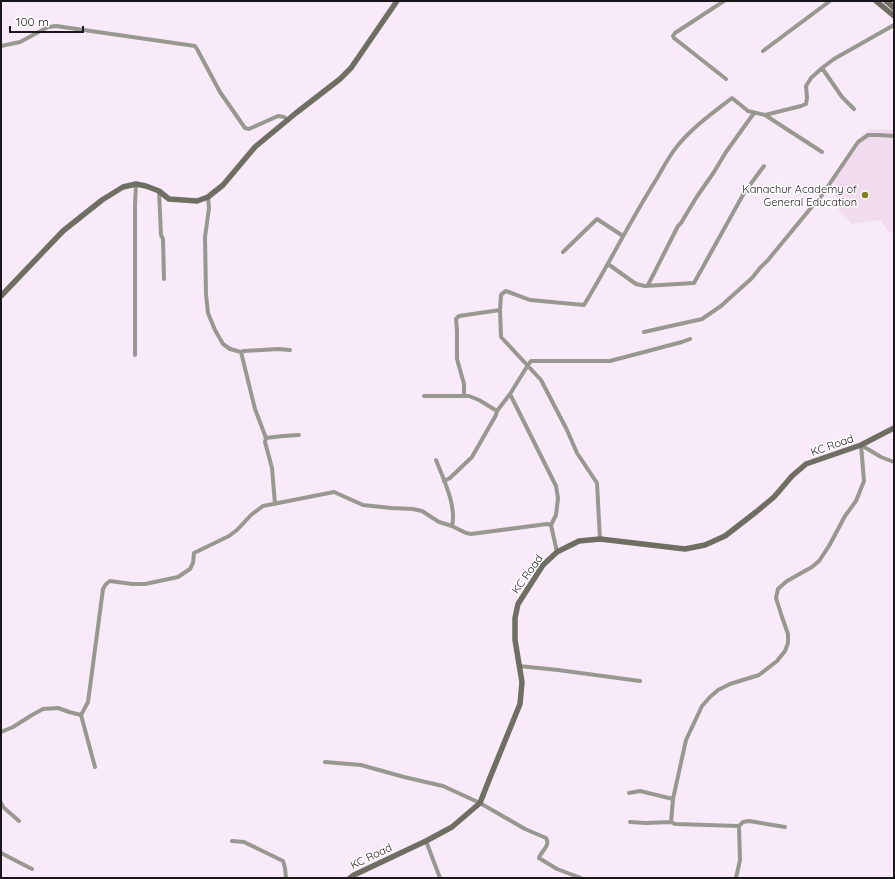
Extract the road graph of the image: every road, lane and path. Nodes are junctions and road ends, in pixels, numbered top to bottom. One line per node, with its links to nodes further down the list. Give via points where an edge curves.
1 (397, 1): 20 (main road, via 351,68)
2 (724, 1): 16 (street, via 673,36)
3 (821, 1): 7 (street)
4 (830, 1): 7 (street)
5 (876, 1): 9 (main road)
6 (886, 1): 8 (main road)
7 (825, 5): 14 (street)
8 (894, 8)
9 (894, 16)
10 (894, 25): 11 (street)
11 (890, 28): 12 (street); 15 (street)
12 (894, 32)
13 (1, 46): 20 (street, via 20,42 48,27 56,26 193,46 245,128 249,129 278,116)
14 (764, 51)
15 (822, 68): 17 (street, via 842,97); 19 (street, via 806,86 806,104)
16 (726, 79)
17 (854, 109)
18 (754, 113): 19 (street); 27 (street, via 732,98 691,130 678,145); 31 (street, via 678,226)
19 (765, 115): 22 (street)
20 (288, 120): 26 (main road, via 255,148 223,185)
21 (894, 136): 34 (street, via 868,135 858,142 818,201 752,278 722,306 702,320)
22 (822, 152)
23 (764, 166): 31 (street, via 744,193 694,283)
24 (136, 184): 25 (main road); 32 (main road, via 123,187 102,200 63,231); 38 (street)
25 (159, 190): 26 (main road, via 169,199 197,202); 30 (street)
26 (208, 197): 37 (street, via 205,237 208,313 223,344 230,350)
27 (623, 236): 28 (street, via 597,219); 29 (street)
28 (563, 252)
29 (608, 264): 31 (street, via 636,284); 33 (street, via 584,305 530,300 506,291 501,295)
30 (164, 279)
31 (648, 285)
32 (1, 296)
33 (500, 310): 39 (street, via 501,337); 42 (street, via 459,316 456,319 457,359 464,384)
34 (644, 332)
35 (690, 338): 39 (street, via 610,361 531,361)
36 (290, 350): 37 (street)
37 (241, 352): 46 (street)
38 (135, 355)
39 (528, 365): 40 (street); 54 (street, via 541,380 577,453 597,483)
40 (510, 394): 43 (street); 52 (street, via 556,486 556,515)
41 (424, 396): 42 (street)
42 (464, 396): 43 (street, via 479,400)
43 (497, 411): 50 (street, via 472,457)
44 (894, 428): 47 (main road, KC Road)
45 (299, 435): 46 (street)
46 (266, 438): 51 (street)
47 (861, 445): 49 (street); 54 (main road, KC Road, via 806,464 756,512 725,536 705,546 684,549); 63 (street, via 864,482 856,501 820,561 778,589 776,598 788,634 785,651 778,661 759,675 718,690 702,706 686,740)
48 (436, 460): 50 (street)
49 (894, 462)
50 (444, 482): 53 (street, via 453,509)
51 (275, 504): 53 (street, via 334,492 363,505 422,511 439,522); 58 (street, via 263,506 229,536 194,553 190,569 178,577 145,584 110,581 106,584 103,589 88,702)
52 (551, 524): 53 (street, via 472,534); 55 (street)
53 (452, 526)
54 (600, 539): 55 (main road, KC Road, via 579,541)
55 (557, 552): 56 (main road, KC Road, via 543,565 518,604 515,640)
56 (519, 666): 57 (street); 65 (main road, KC Road, via 522,682 520,704)
57 (640, 681)
58 (81, 715): 59 (street, via 58,708 44,709); 61 (street)
59 (1, 732)
60 (326, 762): 65 (street, via 361,765 444,786)
61 (95, 767)
62 (628, 793): 63 (street, via 640,791)
63 (673, 799): 68 (street)
64 (1, 803): 66 (street)
65 (480, 803): 72 (main road, KC Road, via 452,827); 78 (street, via 546,838 548,845 539,858)
66 (20, 820)
67 (630, 822): 68 (street)
68 (671, 822): 69 (street)
69 (739, 826): 70 (street, via 749,820); 79 (street, via 740,860)
70 (785, 827)
71 (232, 841): 75 (street, via 244,842 283,861)
72 (426, 841): 76 (main road, KC Road); 77 (street)
73 (1, 853): 74 (street)
74 (32, 869)
75 (286, 878)
76 (350, 878)
77 (440, 878)
78 (580, 878)
79 (736, 878)

